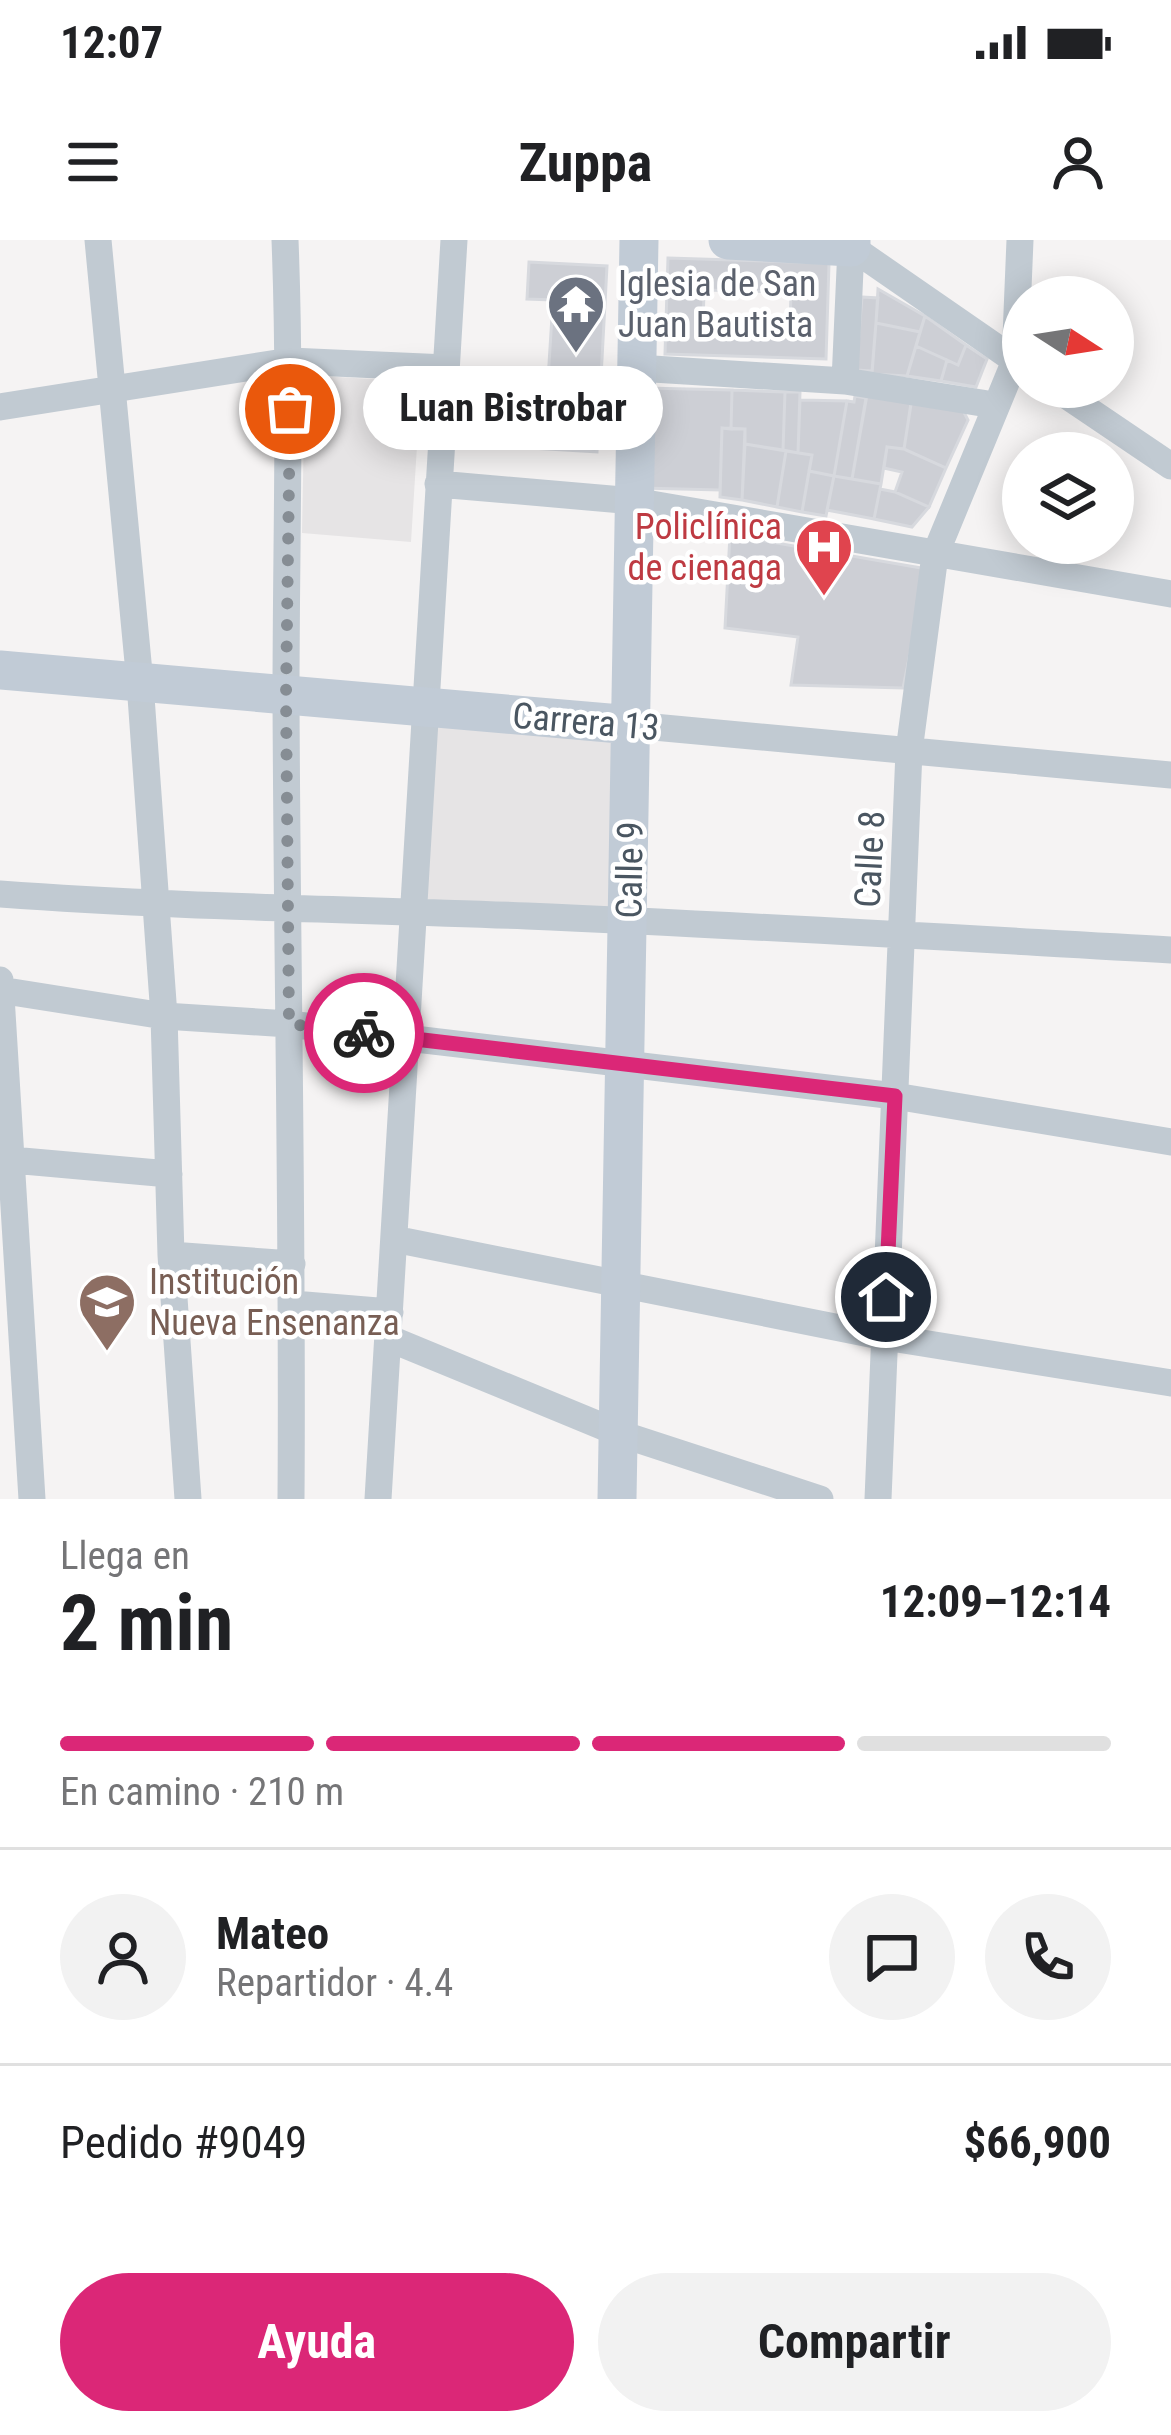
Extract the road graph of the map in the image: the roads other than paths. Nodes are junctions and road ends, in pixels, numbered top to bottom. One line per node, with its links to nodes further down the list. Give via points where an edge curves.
1 (98, 240): 14 (street)
2 (285, 240): 10 (street)
3 (454, 240): 11 (street)
4 (639, 240): 12 (street, Calle 9)
5 (728, 240): 7 (street)
6 (1020, 240): 8 (street, Calle 8)
7 (848, 242): 9 (street); 13 (street)
8 (1020, 276)
9 (1002, 351)
10 (290, 361): 11 (street); 14 (street); 26 (street)
11 (446, 368): 20 (street)
12 (637, 368): 13 (street); 21 (street, Calle 9)
13 (845, 381): 16 (street)
14 (110, 390): 17 (street); 25 (street)
15 (1002, 392): 16 (street, Calle 8)
16 (994, 405): 22 (street, Calle 8)
17 (0, 407)
18 (1085, 408): 19 (street)
19 (1171, 466)
20 (438, 484): 21 (street); 27 (street)
21 (634, 501): 22 (street); 28 (street, Calle 9)
22 (935, 555): 23 (street); 29 (street, Calle 8)
23 (1171, 594)
24 (0, 670): 25 (street, Carrera 13)
25 (140, 683): 26 (street, Carrera 13); 32 (street)
26 (286, 695): 27 (street, Carrera 13); 33 (street)
27 (426, 706): 28 (street, Carrera 13); 34 (street)
28 (632, 724): 29 (street, Carrera 13); 35 (street, Calle 9)
29 (909, 751): 30 (street, Carrera 13); 36 (street, Calle 8)
30 (1171, 775)
31 (0, 894): 32 (street)
32 (156, 905): 33 (street); 40 (street)
33 (289, 907): 34 (street); 41 (street)
34 (414, 911): 35 (street); 42 (street)
35 (628, 920): 36 (street); 43 (street, Calle 9)
36 (901, 934): 37 (street); 44 (street, Calle 8)
37 (1171, 950)
38 (0, 980): 39 (street)
39 (0, 990): 40 (street); 46 (street)
40 (164, 1016): 41 (street); 47 (street)
41 (289, 1024): 42 (street); 50 (street)
42 (406, 1038): 43 (street); 48 (street)
43 (626, 1064): 44 (street); 51 (street, Calle 9)
44 (895, 1096): 45 (street); 54 (street, Calle 8)
45 (1171, 1142)
46 (4, 1160): 47 (street); 57 (street)
47 (169, 1174): 49 (street)
48 (394, 1239): 51 (street); 53 (street)
49 (171, 1255): 50 (street); 58 (street)
50 (292, 1264): 52 (street)
51 (623, 1286): 54 (street); 56 (street, Calle 9)
52 (293, 1304): 53 (street); 59 (street)
53 (389, 1325): 56 (street); 60 (street)
54 (885, 1337): 55 (street); 63 (street, Calle 8)
55 (1171, 1383)
56 (621, 1434): 61 (street, Calle 9); 62 (street)
57 (32, 1499)
58 (188, 1499)
59 (291, 1499)
60 (378, 1499)
61 (617, 1499)
62 (820, 1499)
63 (878, 1499)

